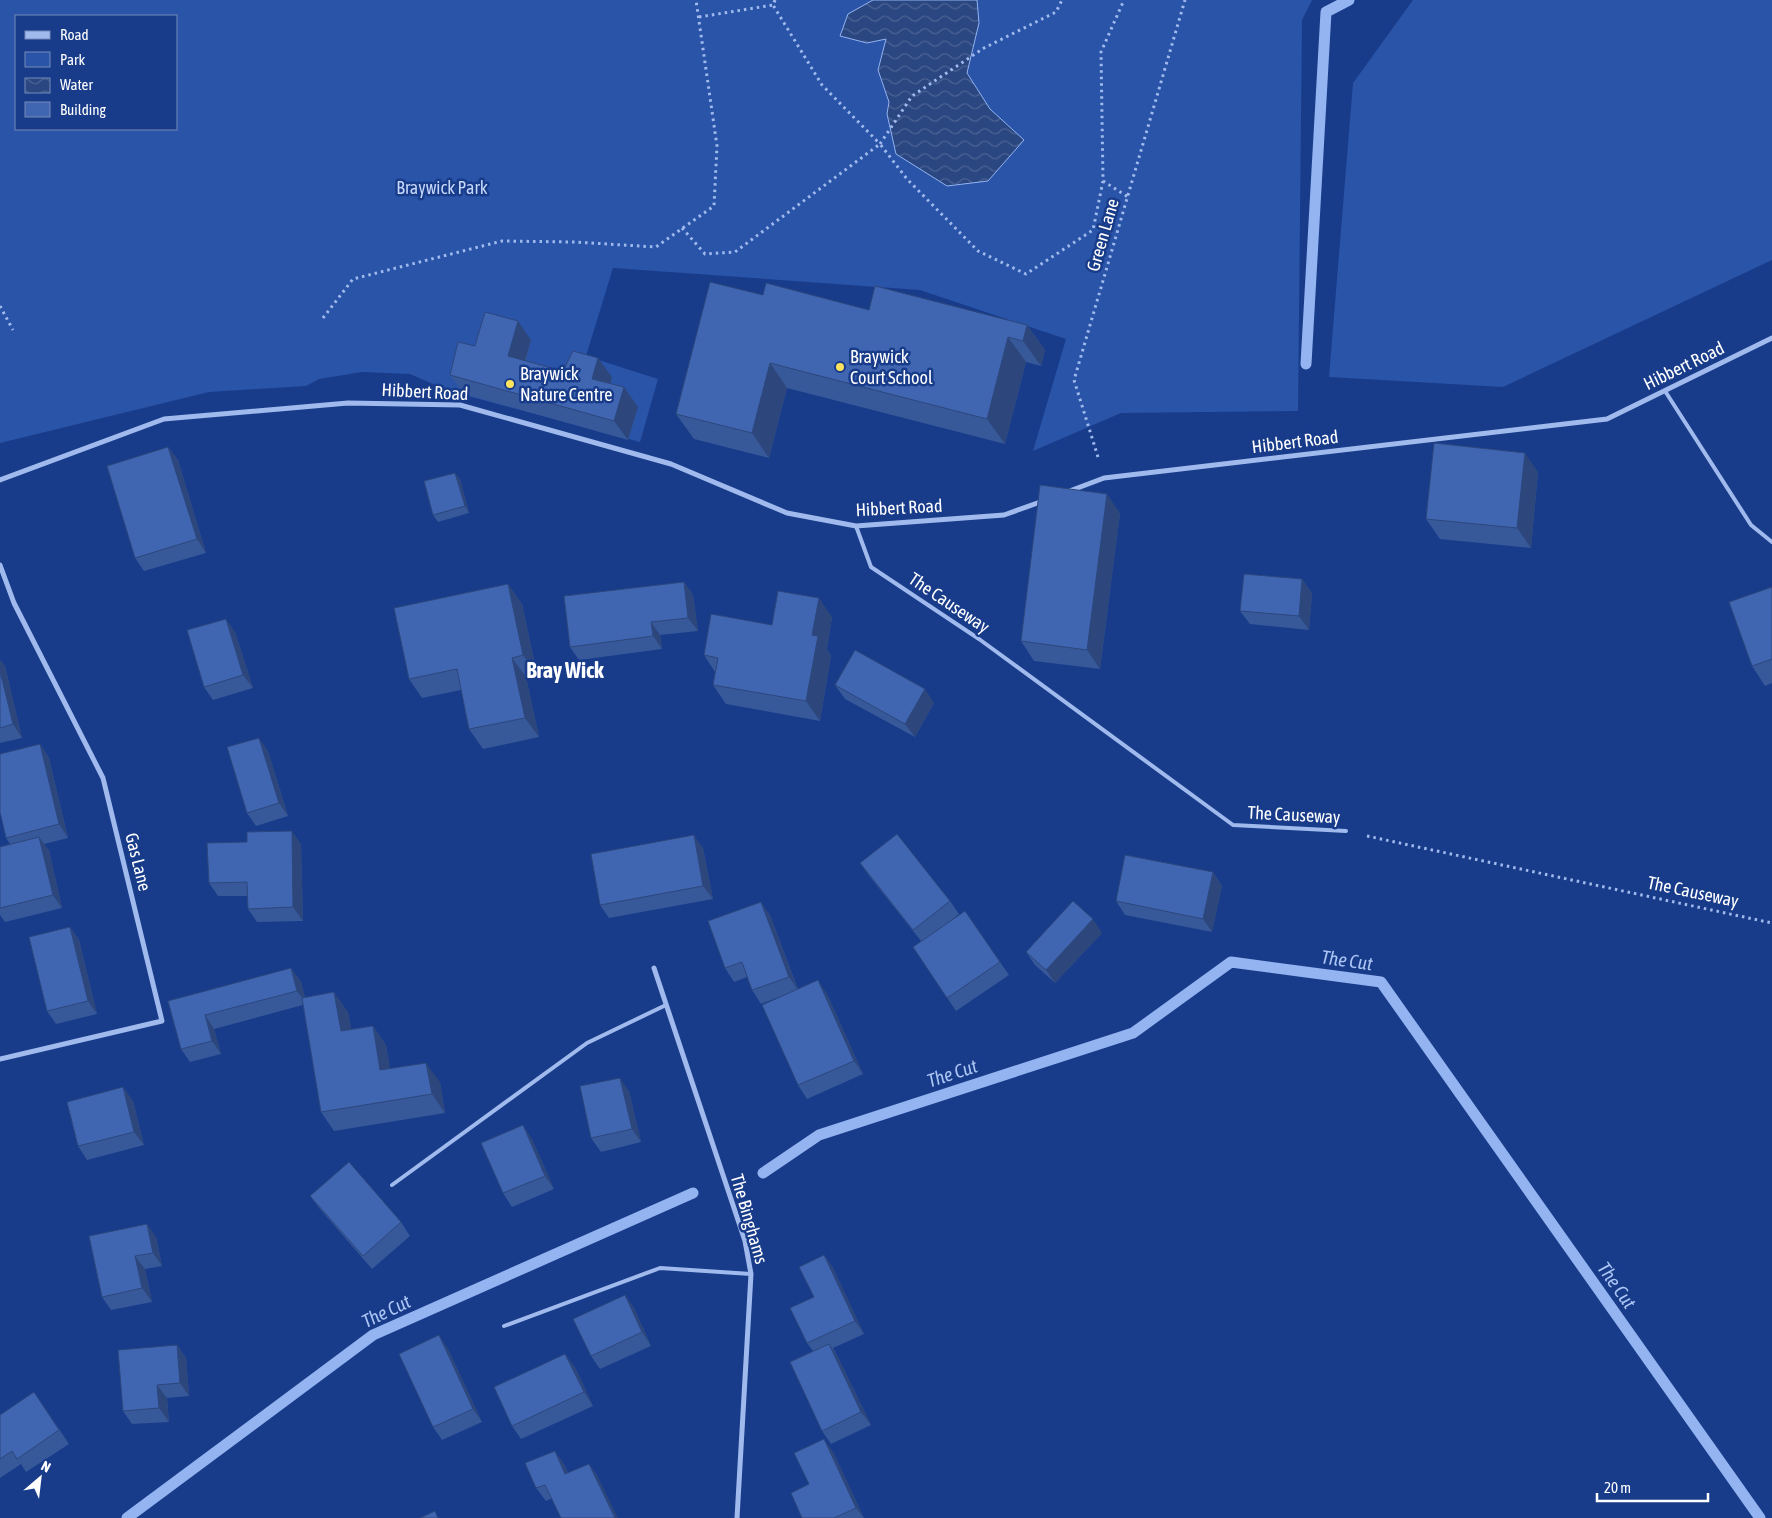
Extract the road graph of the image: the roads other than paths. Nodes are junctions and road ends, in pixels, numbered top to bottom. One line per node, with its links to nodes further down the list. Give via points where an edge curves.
1 (1772, 338): 2 (street, Hibbert Road)
2 (1665, 391): 4 (street, Hibbert Road, via 1607,419 1104,478); 7 (lane, via 1752,526)
3 (0, 480): 6 (street, Hibbert Road, via 164,419 348,403 460,405 671,464 787,513)
4 (1059, 495)
5 (1050, 498): 6 (street, Hibbert Road, via 1004,515)
6 (856, 526): 9 (lane, The Causeway, via 872,567 978,639 1233,825)
7 (1772, 542)
8 (0, 566): 12 (street, Gas Lane, via 14,603 103,778 162,1021)
9 (1346, 831)
10 (654, 968): 11 (street, The Binghams)
11 (666, 1005): 13 (lane, via 587,1043); 14 (street, The Binghams, via 744,1241)
12 (0, 1059)
13 (392, 1185)
14 (751, 1274): 15 (lane, via 660,1268); 16 (street, The Binghams)
15 (504, 1326)
16 (737, 1518)

